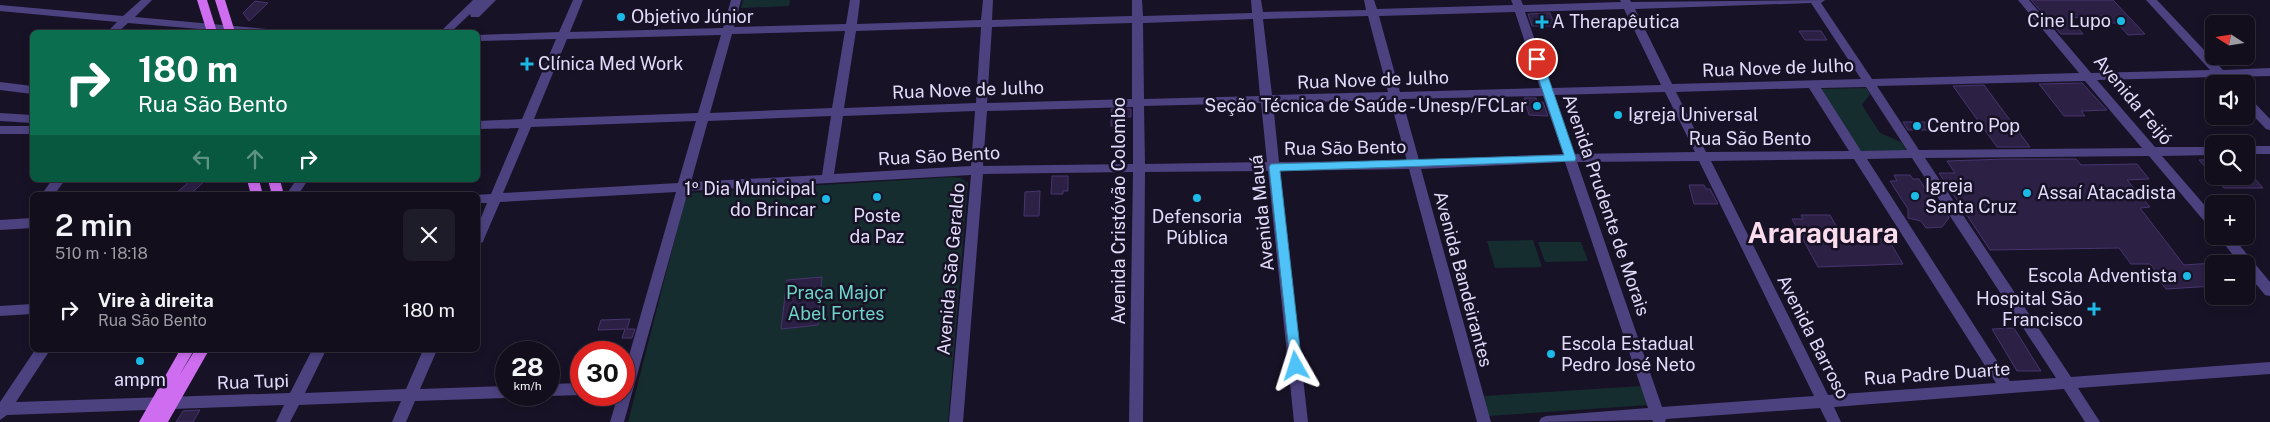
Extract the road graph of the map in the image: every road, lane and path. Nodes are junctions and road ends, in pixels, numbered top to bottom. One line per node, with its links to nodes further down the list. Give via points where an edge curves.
1 (147, 0): 22 (street)
2 (202, 0): 27 (main road)
3 (220, 0): 28 (main road)
4 (479, 0): 29 (street)
5 (490, 0): 30 (street)
6 (578, 0): 32 (street)
7 (736, 0): 31 (street)
8 (855, 0): 25 (street)
9 (988, 0): 24 (street, Avenida São Geraldo)
10 (1137, 0): 23 (street, Avenida Cristóvão Colombo)
11 (1256, 0): 21 (street, Avenida Mauá)
12 (1369, 0): 20 (street, Avenida Bandeirantes)
13 (1814, 0): 14 (street); 17 (street); 37 (street)
14 (1820, 0)
15 (2022, 0): 36 (street, Avenida Feijó)
16 (2150, 0): 35 (street)
17 (1626, 2): 18 (street); 40 (street, Avenida Barroso)
18 (1518, 5): 20 (street); 42 (street, Avenida Prudente de Morais)
19 (0, 8): 22 (street)
20 (1373, 13): 21 (street); 43 (street, Avenida Bandeirantes)
21 (1258, 17): 23 (street); 44 (street, Avenida Mauá)
22 (127, 18): 26 (street); 27 (street)
23 (1138, 20): 24 (street); 45 (street, Avenida Cristóvão Colombo)
24 (986, 24): 25 (street); 46 (street, Avenida São Geraldo)
25 (851, 28): 31 (street); 48 (street)
26 (114, 30)
27 (211, 30): 28 (street)
28 (230, 30)
29 (446, 30)
30 (459, 30)
31 (726, 31): 32 (street); 49 (street)
32 (563, 35): 33 (street); 52 (street)
33 (480, 38)
34 (2270, 72): 35 (street, Rua Nove de Julho)
35 (2221, 74): 36 (street, Rua Nove de Julho)
36 (2089, 78): 37 (street, Rua Nove de Julho); 60 (street, Avenida Feijó)
37 (1868, 84): 38 (street, Rua Nove de Julho); 61 (street)
38 (1813, 85): 40 (street, Rua Nove de Julho); 63 (street)
39 (0, 86): 41 (street)
40 (1669, 89): 42 (street, Rua Nove de Julho); 62 (street, Avenida Barroso)
41 (30, 90)
42 (1548, 92): 43 (street, Rua Nove de Julho); 64 (street, Avenida Prudente de Morais)
43 (1395, 96): 44 (street, Rua Nove de Julho); 65 (street, Avenida Bandeirantes)
44 (1268, 101): 45 (street, Rua Nove de Julho); 67 (street, Avenida Mauá)
45 (1138, 104): 46 (street, Rua Nove de Julho); 66 (street, Avenida Cristóvão Colombo)
46 (981, 107): 48 (street, Rua Nove de Julho); 68 (street, Avenida São Geraldo)
47 (2255, 110): 54 (street)
48 (838, 112): 49 (street, Rua Nove de Julho); 69 (street)
49 (702, 116): 52 (street, Rua Nove de Julho); 71 (street)
50 (0, 117): 51 (street)
51 (28, 119): 55 (street)
52 (526, 123): 53 (street, Rua Nove de Julho); 74 (street)
53 (480, 125)
54 (2270, 126)
55 (6, 130): 56 (street)
56 (30, 130)
57 (2255, 150): 58 (street)
58 (2270, 150)
59 (2205, 151): 60 (street, Rua São Bento)
60 (2152, 152): 61 (street, Rua São Bento); 75 (street, Avenida Feijó)
61 (1916, 154): 63 (street, Rua São Bento); 90 (street)
62 (1703, 156): 63 (street, Rua São Bento); 64 (street, Rua São Bento); 95 (street, Avenida Barroso)
63 (1860, 156): 91 (street)
64 (1571, 158): 65 (street, Rua São Bento); 99 (street, Avenida Prudente de Morais)
65 (1413, 165): 67 (street, Rua São Bento); 108 (street, Avenida Bandeirantes)
66 (1139, 166): 67 (street, Rua São Bento); 68 (street, Rua São Bento); 106 (street, Avenida Cristóvão Colombo)
67 (1274, 167): 107 (street, Avenida Mauá)
68 (977, 170): 69 (street, Rua São Bento); 105 (street, Avenida São Geraldo)
69 (827, 180): 71 (street, Rua São Bento)
70 (57, 182): 72 (street)
71 (683, 188): 74 (street, Rua São Bento); 88 (street)
72 (49, 192)
73 (480, 198): 74 (street, Rua São Bento)
74 (495, 198): 78 (street)
75 (2205, 214)
76 (30, 220): 77 (street)
77 (0, 225)
78 (480, 234)
79 (2232, 245): 80 (street)
80 (2270, 291)
81 (30, 309): 82 (street)
82 (0, 311)
83 (42, 352): 98 (street)
84 (186, 352): 96 (main road)
85 (201, 352): 96 (main road)
86 (318, 352): 94 (street)
87 (429, 352): 93 (street)
88 (635, 354)
89 (2270, 368): 90 (street, Rua Padre Duarte)
90 (2068, 384): 91 (street, Rua Padre Duarte); 111 (street)
91 (2007, 388): 95 (street, Rua Padre Duarte)
92 (495, 392): 93 (street, Rua Tupi)
93 (410, 395): 94 (street, Rua Tupi); 103 (street)
94 (295, 400): 96 (street, Rua Tupi); 102 (street)
95 (1824, 401): 99 (street, Rua Padre Duarte); 110 (street, Avenida Barroso)
96 (164, 404): 98 (street, Rua Tupi); 100 (main road); 101 (main road)
97 (621, 406): 104 (street)
98 (1, 411)
99 (1658, 418): 109 (street, Rua Padre Duarte)
100 (146, 422)
101 (160, 422)
102 (284, 422)
103 (399, 422)
104 (617, 422)
105 (956, 422)
106 (1136, 422)
107 (1301, 422)
108 (1484, 422)
109 (1546, 422)
110 (1834, 422)
111 (2094, 422)

